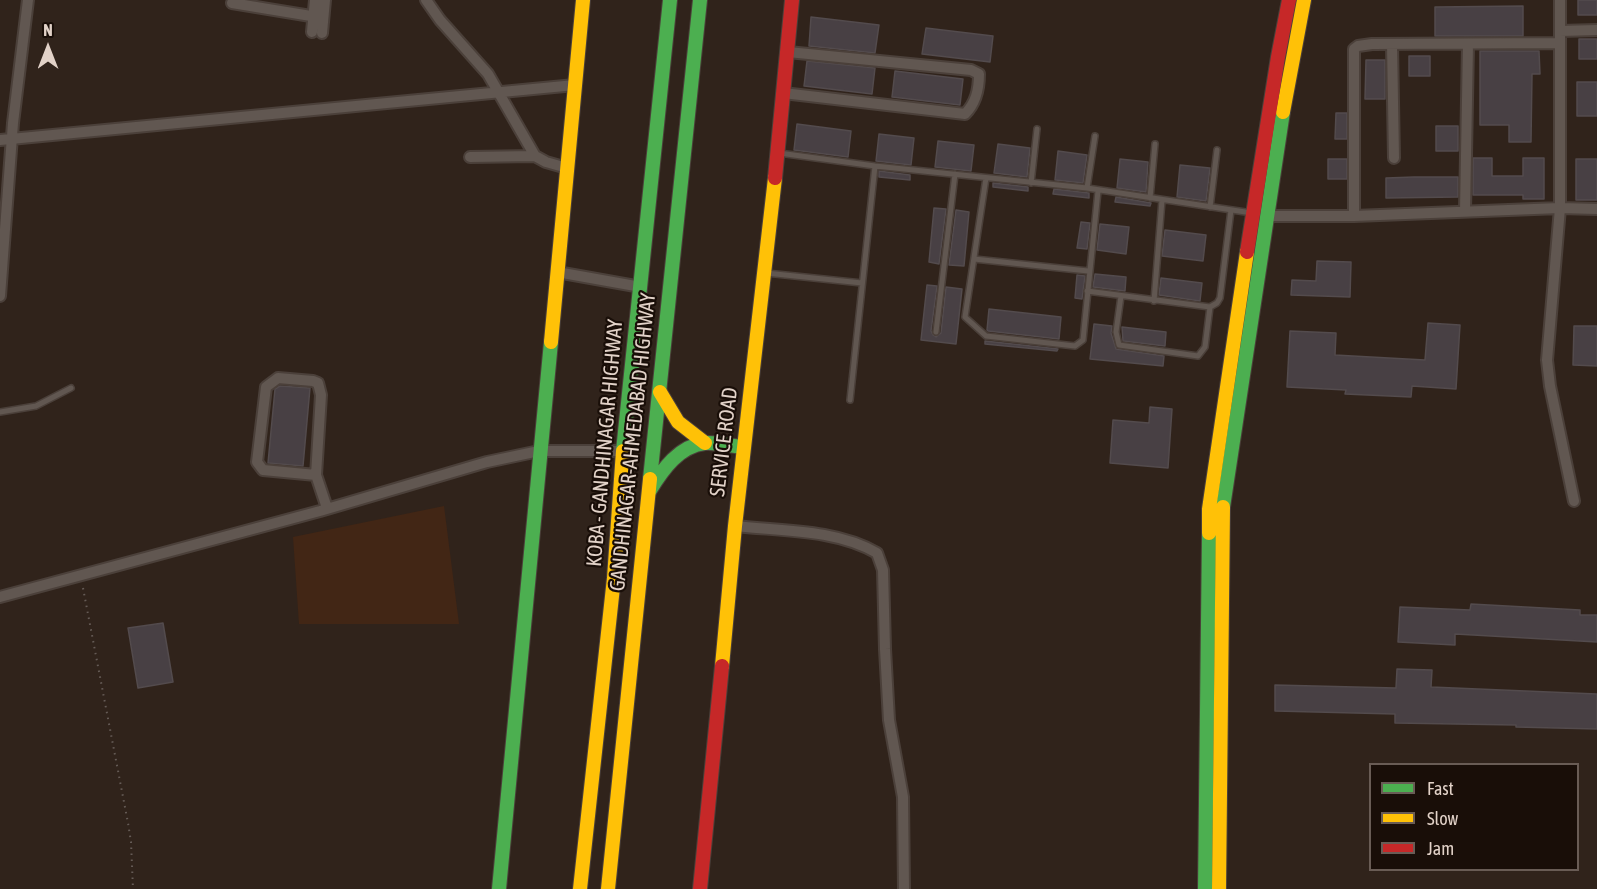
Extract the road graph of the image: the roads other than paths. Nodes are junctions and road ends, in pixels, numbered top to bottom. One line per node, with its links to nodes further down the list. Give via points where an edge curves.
1 (28, 0): 26 (street)
2 (315, 0): 13 (street)
3 (325, 0): 13 (street)
4 (426, 0): 22 (street, via 488,74)
5 (583, 0): 21 (street)
6 (670, 0): 55 (street, KOBA - GANDHINAGAR HIGHWAY)
7 (700, 0): 63 (street, GANDHINAGAR-AHMEDABAD HIGHWAY)
8 (792, 0): 20 (street, SERVICE ROAD)
9 (1289, 0): 48 (street, via 1278,57)
10 (1304, 0): 48 (street)
11 (1560, 0): 15 (street)
12 (232, 3): 13 (street)
13 (318, 18): 16 (street)
14 (1597, 30): 15 (street)
15 (1560, 31): 17 (street)
16 (317, 32)
17 (1560, 43): 19 (street); 44 (street)
18 (1392, 44): 19 (street); 33 (street); 49 (street, via 1354,49)
19 (1468, 44): 47 (street)
20 (788, 52): 23 (street, SERVICE ROAD); 23 (street, via 971,70 979,78 975,104 965,114)
21 (575, 86): 22 (street); 35 (street)
22 (498, 93): 26 (street); 31 (street)
23 (783, 93): 30 (street, SERVICE ROAD)
24 (1036, 129): 38 (lane)
25 (1095, 136): 39 (lane)
26 (12, 139): 27 (street); 57 (street)
27 (0, 140)
28 (1155, 144): 41 (lane)
29 (1217, 150): 43 (lane)
30 (778, 153): 34 (lane); 53 (street, SERVICE ROAD)
31 (535, 156): 32 (street); 35 (street)
32 (470, 157)
33 (1394, 158)
34 (875, 166): 36 (lane); 54 (lane)
35 (567, 168): 51 (street)
36 (955, 174): 37 (lane); 61 (lane)
37 (986, 178): 38 (lane); 50 (lane)
38 (1031, 183): 39 (lane)
39 (1087, 188): 40 (lane)
40 (1098, 191): 41 (lane); 52 (lane)
41 (1150, 198): 42 (lane)
42 (1162, 200): 43 (lane); 59 (lane)
43 (1210, 207): 46 (lane)
44 (1560, 208): 45 (street); 47 (street); 72 (street, via 1546,360)
45 (1597, 209)
46 (1231, 210): 48 (lane); 60 (lane, via 1220,298)
47 (1465, 211): 49 (street)
48 (1260, 215): 49 (street); 81 (street, via 1209,509); 82 (street, via 1223,510)
49 (1354, 216)
50 (974, 259): 52 (lane); 56 (lane, via 965,317 986,336 1075,346 1083,340)
51 (557, 272): 55 (street); 69 (street)
52 (1088, 272): 56 (lane)
53 (764, 273): 54 (lane); 67 (street, SERVICE ROAD)
54 (862, 283): 64 (lane)
55 (641, 287): 68 (street, KOBA - GANDHINAGAR HIGHWAY)
56 (1087, 291): 58 (lane)
57 (0, 296)
58 (1121, 296): 59 (lane); 60 (lane, via 1116,332 1119,345 1198,356 1205,347)
59 (1154, 301): 60 (lane)
60 (1210, 307)
61 (936, 332)
62 (71, 388): 65 (lane, via 36,406)
63 (660, 391): 66 (street, via 669,413); 71 (street, GANDHINAGAR-AHMEDABAD HIGHWAY)
64 (850, 400)
65 (0, 412)
66 (705, 443): 67 (street); 71 (street, via 675,457 662,469)
67 (743, 447): 74 (street, SERVICE ROAD)
68 (623, 450): 69 (street); 77 (street, KOBA - GANDHINAGAR HIGHWAY, via 614,578)
69 (539, 451): 73 (street); 76 (street)
70 (316, 475): 70 (street, via 321,395 318,383 278,378 266,387 257,462 263,470 272,472); 73 (street)
71 (649, 493): 78 (street, GANDHINAGAR-AHMEDABAD HIGHWAY)
72 (1574, 501)
73 (327, 508): 75 (street)
74 (735, 526): 79 (street, SERVICE ROAD); 80 (street, via 840,537 877,553 883,570 889,720 903,797)
75 (0, 597)
76 (498, 889)
77 (580, 889)
78 (608, 889)
79 (700, 889)
80 (904, 889)
81 (1205, 889)
82 (1219, 889)

